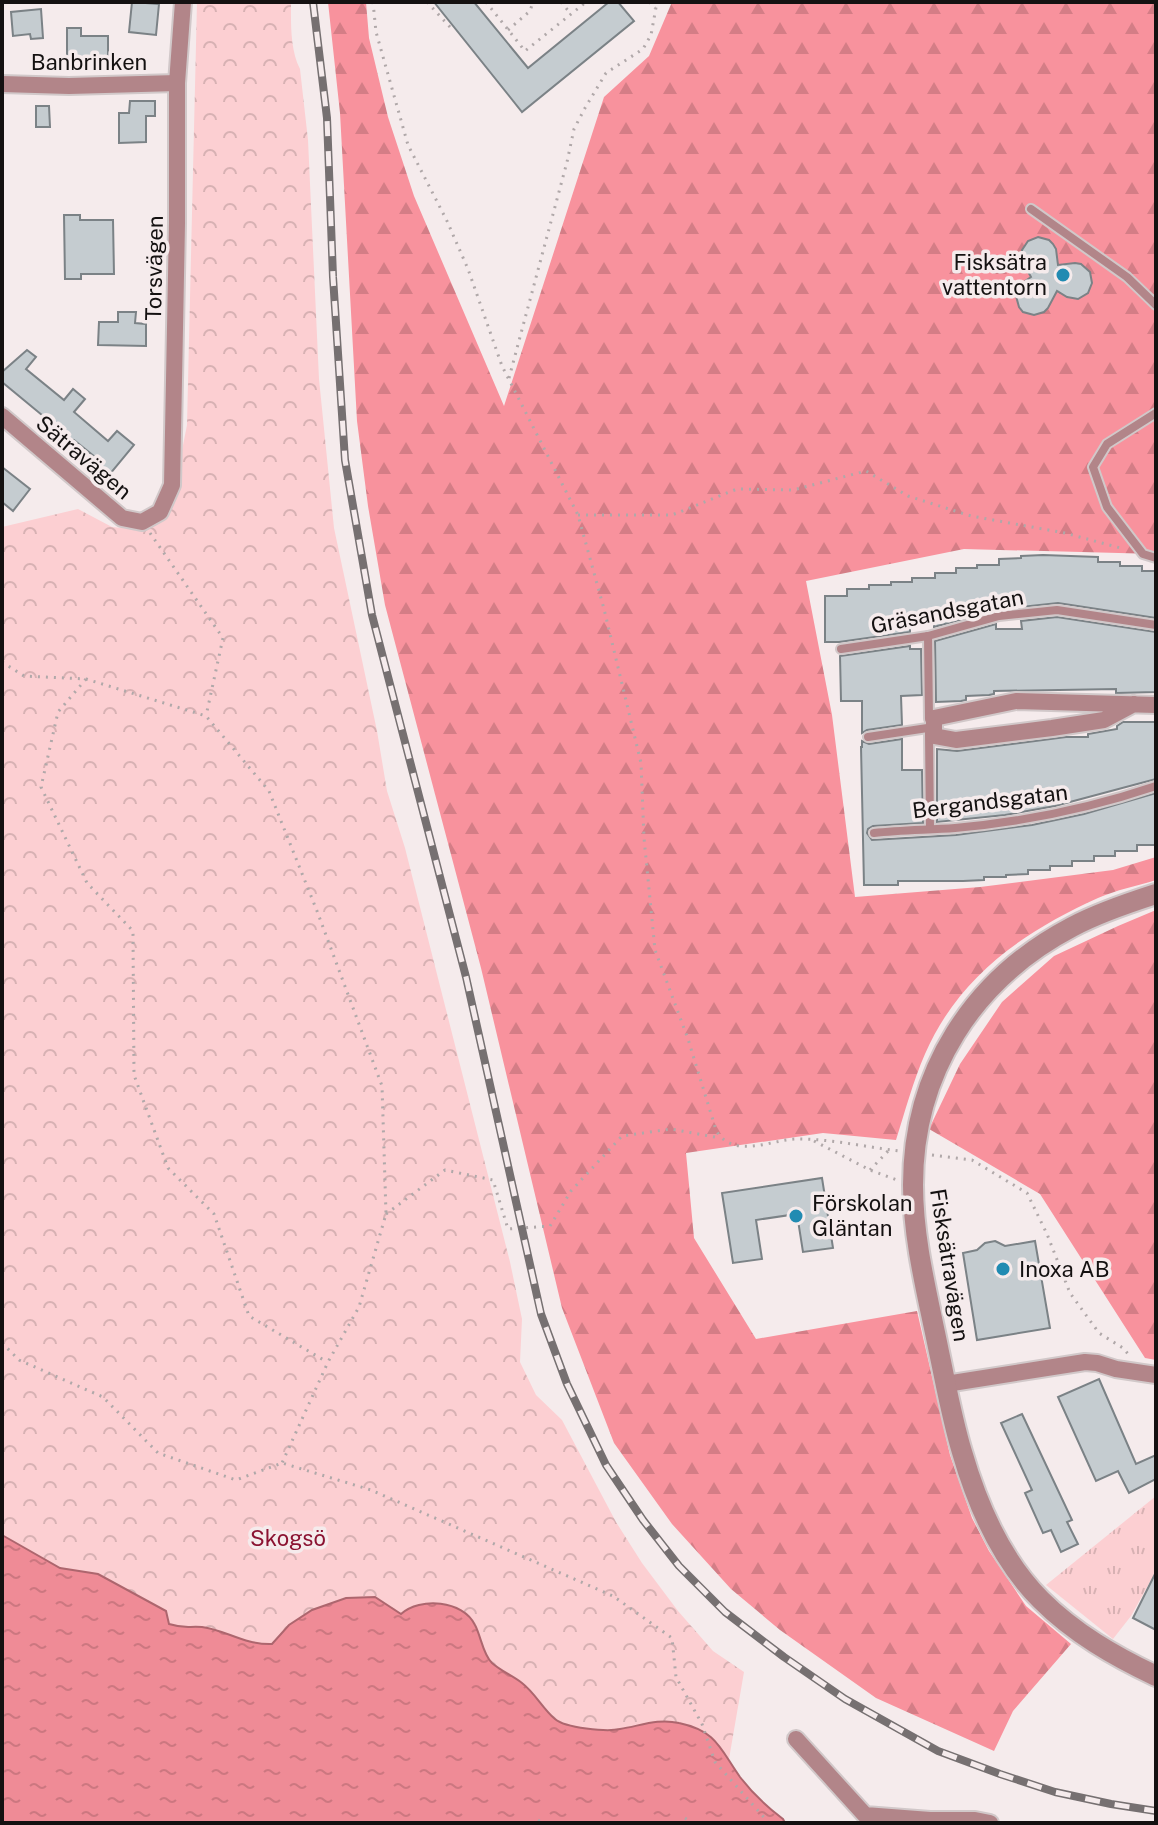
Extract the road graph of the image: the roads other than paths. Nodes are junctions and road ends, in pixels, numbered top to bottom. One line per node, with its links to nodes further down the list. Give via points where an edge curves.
1 (183, 2): 2 (street, Torsvägen)
2 (177, 83): 3 (street, Banbrinken); 8 (street, Torsvägen, via 172,485 160,512)
3 (2, 84)
4 (1031, 209): 5 (lane, via 1127,277)
5 (1156, 305)
6 (1156, 413): 9 (lane, via 1107,444 1093,467 1107,507 1143,554)
7 (2, 416): 8 (street, Sätravägen, via 122,518)
8 (142, 522)
9 (1156, 558)
10 (1156, 625): 11 (lane, Gräsandsgatan, via 1057,610 999,616)
11 (928, 636): 12 (lane, Gräsandsgatan); 15 (lane)
12 (841, 649)
13 (1134, 704): 14 (street); 15 (street, via 1016,701 934,718); 15 (street, via 1104,720 956,740 934,736)
14 (1156, 705)
15 (931, 728): 16 (lane); 18 (lane)
16 (868, 737)
17 (1156, 786): 18 (lane, Bergandsgatan, via 1034,818)
18 (930, 828): 19 (lane, Bergandsgatan)
19 (874, 833)
20 (1156, 894): 22 (street, Fisksätravägen, via 1073,926 1022,959 982,995 953,1036 928,1089 915,1142 913,1186 924,1279)
21 (1151, 1374): 22 (street, via 1085,1362)
22 (946, 1384): 23 (street, Fisksätravägen, via 963,1456 984,1512 1016,1569 1039,1598 1083,1634)
23 (1156, 1676)
24 (796, 1739): 25 (street, via 865,1815)
25 (990, 1823)

